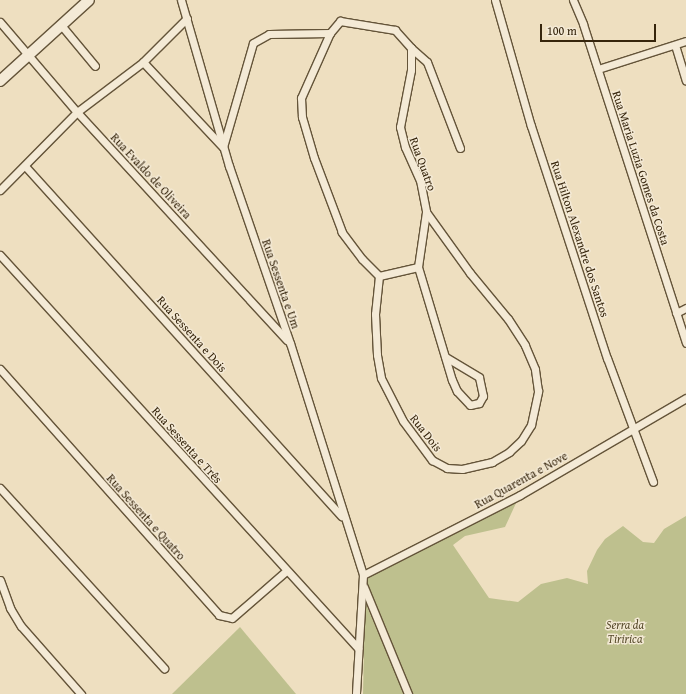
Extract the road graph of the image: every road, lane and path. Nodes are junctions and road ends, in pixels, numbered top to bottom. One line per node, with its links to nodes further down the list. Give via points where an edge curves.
1 (89, 0): 7 (main road)
2 (181, 0): 5 (street, Rua Sessenta e Um)
3 (495, 0): 34 (street, Rua Hilton Alexandre dos Santos, via 531,126)
4 (573, 0): 15 (street, Rua Maria Luzia Gomes da Costa)
5 (187, 18): 13 (street); 19 (street, Rua Sessenta e Um)
6 (0, 22): 12 (street, Rua Evaldo de Oliveira)
7 (61, 25): 12 (main road); 14 (street)
8 (330, 33): 11 (street, via 340,21 386,27 401,34); 19 (street, via 269,34 253,43); 26 (street, via 301,98 302,117 342,232 352,249)
9 (686, 41): 10 (street)
10 (675, 45): 15 (street); 16 (street)
11 (411, 48): 20 (street, via 427,62); 23 (street, Rua Quatro, via 411,70 400,127 405,147 420,180)
12 (29, 54): 17 (main road); 18 (street, Rua Evaldo de Oliveira)
13 (143, 62): 18 (street); 19 (street)
14 (95, 66)
15 (598, 69): 28 (street, Rua Maria Luzia Gomes da Costa)
16 (686, 80)
17 (0, 81)
18 (77, 112): 21 (street); 29 (street, Rua Evaldo de Oliveira)
19 (223, 147): 29 (street, Rua Sessenta e Um)
20 (460, 148)
21 (25, 166): 22 (street); 37 (street, Rua Sessenta e Dois)
22 (0, 190)
23 (426, 212): 25 (street, Rua Quatro); 26 (street, Rua Dois, via 470,273 508,319 525,345 534,369 538,391 531,424 521,441 509,452 492,462 462,469 447,468 432,460 402,421 381,378 377,354 375,314)
24 (0, 255): 38 (street, Rua Sessenta e Três)
25 (418, 267): 26 (street); 31 (street, Rua Quatro)
26 (379, 276)
27 (686, 308): 28 (street)
28 (676, 313): 30 (street, Rua Maria Luzia Gomes da Costa)
29 (290, 343): 37 (street, Rua Sessenta e Um)
30 (686, 343)
31 (446, 357): 31 (street, Rua Quatro, via 479,377 483,396 479,403 470,406 462,400 452,380)
32 (0, 369): 38 (street, Rua Sessenta e Quatro, via 219,615 225,618 236,616)
33 (686, 398): 34 (street, Rua Quarenta e Nove)
34 (632, 430): 35 (street, Rua Hilton Alexandre dos Santos); 39 (street, Rua Quarenta e Nove, via 520,495)
35 (653, 482)
36 (0, 488): 43 (street)
37 (343, 517): 39 (street, Rua Sessenta e Um)
38 (286, 571): 42 (street, Rua Sessenta e Três)
39 (363, 575): 41 (street, Rua Sessenta e Um)
40 (0, 580): 44 (street, via 10,608 21,626)
41 (363, 584): 42 (street, Rua Sessenta e Um); 46 (street)
42 (358, 648): 45 (street, Rua Sessenta e Um)
43 (164, 668)
44 (81, 694)
45 (356, 694)
46 (408, 694)

